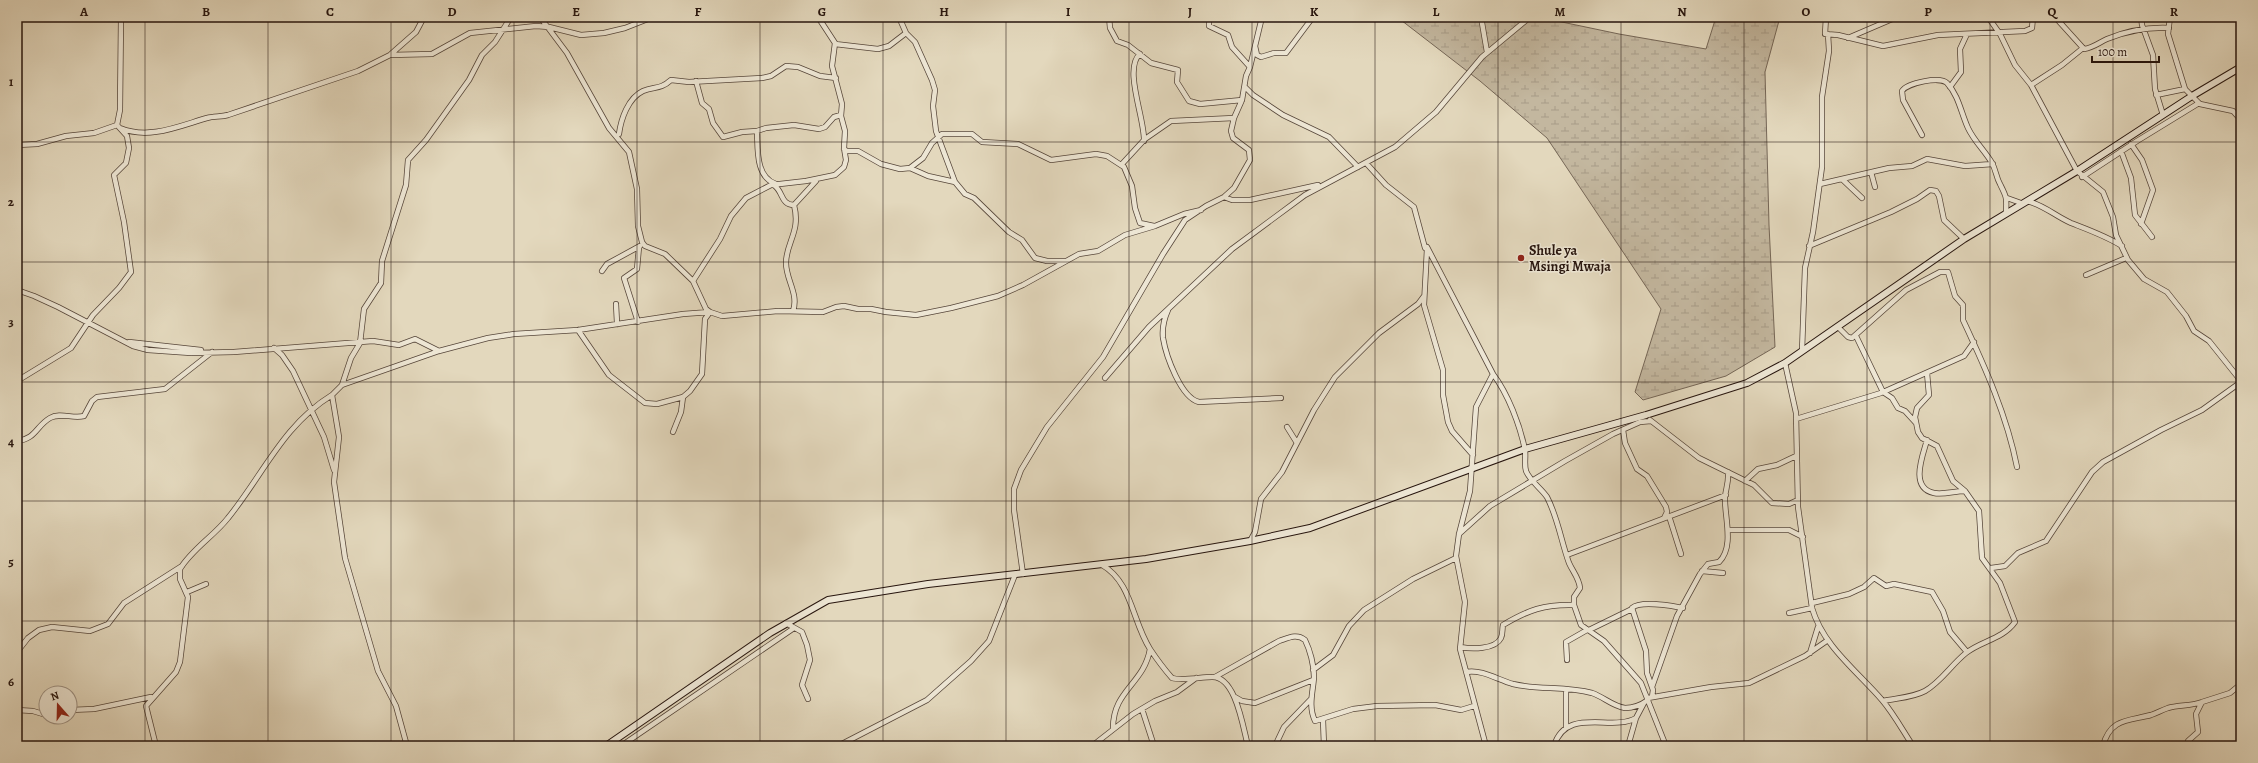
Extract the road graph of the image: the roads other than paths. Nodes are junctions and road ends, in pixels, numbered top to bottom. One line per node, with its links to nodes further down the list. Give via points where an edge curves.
1 (121, 17): 52 (street)
2 (424, 17): 35 (street, via 416,32)
3 (511, 17): 22 (street)
4 (540, 17): 21 (street)
5 (653, 17): 21 (street, via 604,33 581,35)
6 (818, 17): 31 (street)
7 (899, 17): 25 (street)
8 (1109, 17): 34 (street, via 1110,28 1116,40)
9 (1208, 17): 36 (street, via 1208,26 1228,35 1234,48)
10 (1262, 17): 30 (street)
11 (1313, 17): 30 (street, via 1286,53 1260,56 1257,55)
12 (1481, 17): 33 (street)
13 (1530, 17): 33 (street)
14 (1826, 17): 26 (street, via 1825,34)
15 (1897, 17): 29 (street)
16 (1988, 17): 28 (street)
17 (2033, 17): 28 (street, via 2030,30)
18 (2055, 17): 32 (street)
19 (2141, 17): 23 (street)
20 (2170, 17): 24 (street)
21 (549, 27): 22 (street); 88 (street, via 605,122 629,152 637,189)
22 (504, 28): 35 (street, via 470,33 432,54); 110 (street, via 482,55 469,80 433,131 408,160 406,185 382,261 381,283 362,314)
23 (2144, 28): 24 (street); 32 (street, via 2112,37 2086,49); 44 (street, via 2153,55)
24 (2168, 28): 43 (street)
25 (906, 33): 31 (street, via 889,46 878,49); 56 (street, via 915,42 934,84 933,106)
26 (1828, 34): 29 (street); 74 (street, via 1829,51 1822,97)
27 (1967, 34): 28 (street); 29 (street, via 1938,35 1884,46); 42 (street, via 1960,49 1961,72)
28 (2000, 34): 40 (street, via 2013,61)
29 (1848, 38)
30 (1255, 43): 36 (street)
31 (835, 44): 38 (street, via 832,62)
32 (2082, 48): 40 (street, via 2062,65)
33 (1487, 52): 62 (street, via 1436,112 1395,147)
34 (1140, 54): 46 (street, via 1154,65 1178,70 1177,82 1189,101 1200,104); 57 (street, via 1134,61 1133,77)
35 (390, 55): 52 (street, via 352,73 228,115 158,132 138,132)
36 (1250, 67): 41 (street)
37 (2241, 67): 45 (main road)
38 (836, 78): 39 (street, via 786,66 771,76); 48 (street, via 842,104)
39 (696, 82): 53 (street, via 702,102 709,109 713,124 721,136); 54 (street, via 671,80 662,88 638,94 629,104)
40 (2031, 85): 67 (street)
41 (1245, 87): 46 (street); 65 (street, via 1283,115 1329,137)
42 (1950, 87): 55 (street, via 1938,80 1902,89 1903,100); 64 (street, via 1958,99 1968,129)
43 (2185, 89): 44 (street); 45 (street)
44 (2156, 95): 49 (street)
45 (2192, 96): 47 (street); 49 (main road)
46 (1242, 100): 50 (street)
47 (2199, 103): 51 (street, via 2233,111); 58 (street)
48 (841, 115): 53 (street, via 834,117 825,127 819,129 796,125); 60 (street, via 845,131)
49 (2162, 115): 67 (main road)
50 (1234, 118): 57 (street, via 1171,121); 77 (street, via 1232,136 1249,150 1250,160 1237,183)
51 (2241, 120)
52 (119, 126): 59 (street, via 37,144); 103 (street, via 128,140 127,160 114,175 131,272)
53 (758, 131): 73 (street, via 759,163 766,177)
54 (619, 134)
55 (1922, 135)
56 (937, 138): 63 (street, via 942,134 972,134 982,142 1020,145 1051,160 1101,154); 66 (street, via 923,158); 72 (street)
57 (1144, 141): 63 (street)
58 (2131, 144): 61 (street); 84 (street, via 2144,165 2153,190)
59 (17, 145)
60 (844, 148): 66 (street, via 847,151 858,151 881,164); 70 (street, via 846,160 842,170 835,175)
61 (2121, 151): 69 (street); 84 (street, via 2131,178 2136,215)
62 (1366, 163): 65 (street); 91 (street, via 1386,185 1412,205 1425,248)
63 (1122, 164): 85 (street, via 1132,186 1140,223)
64 (1993, 164): 68 (street, via 1970,166 1927,159 1912,166); 79 (street)
65 (1358, 167): 75 (street)
66 (910, 168): 72 (street, via 928,176)
67 (2077, 171): 69 (street); 80 (main road)
68 (1871, 172): 71 (street); 76 (street)
69 (2082, 177): 90 (street, via 2103,192)
70 (818, 179): 73 (street); 81 (street)
71 (1842, 180): 74 (street); 78 (street)
72 (955, 182): 93 (street, via 1009,232 1022,240 1035,258)
73 (776, 184): 81 (street, via 783,200); 96 (street, via 752,194 739,205)
74 (1820, 184): 89 (street)
75 (1322, 185): 77 (street, via 1250,200 1232,200); 100 (street, via 1232,248)
76 (1875, 187)
77 (1224, 197): 82 (street)
78 (1862, 198)
79 (2007, 198): 80 (street); 83 (street)
80 (2023, 202): 83 (main road); 90 (street, via 2044,206 2066,220 2098,232)
81 (794, 205): 101 (street, via 796,230 786,263 796,300)
82 (1202, 210): 85 (street, via 1180,215); 162 (street, via 1188,218 1178,230 1103,357 1047,427 1021,470 1014,489 1014,510)
83 (2006, 212): 87 (main road)
84 (2141, 224): 86 (street)
85 (1155, 226): 93 (street, via 1126,235 1098,251 1079,254)
86 (2152, 237)
87 (1964, 238): 89 (street, via 1944,220 1939,196 1936,191 1930,190 1917,200); 106 (main road)
88 (641, 246): 94 (street, via 607,264); 96 (street, via 665,254); 104 (street, via 637,269 624,278)
89 (1809, 246): 113 (street, via 1804,280)
90 (2122, 246): 92 (street)
91 (1427, 247): 98 (street); 117 (street)
92 (2126, 258): 95 (street); 120 (street, via 2144,279 2167,292 2194,331 2209,340)
93 (1066, 261): 101 (street, via 998,296 925,313 909,314 840,306 823,312)
94 (602, 270)
95 (2086, 275)
96 (693, 281): 102 (street, via 706,309)
97 (17, 290): 103 (street)
98 (1424, 296): 136 (street, via 1418,304 1379,334 1340,370 1314,410); 138 (street, via 1426,318 1443,370 1443,395 1449,424)
99 (616, 304): 105 (street)
100 (1168, 309): 118 (street); 125 (street, via 1163,329 1166,348 1180,385 1190,399 1199,402)
101 (793, 311): 102 (street, via 728,316)
102 (710, 312): 104 (street); 124 (street, via 705,319 702,374)
103 (88, 322): 114 (street, via 125,342 148,350); 119 (street, via 66,352)
104 (638, 322): 105 (street)
105 (618, 324): 107 (street)
106 (1838, 327): 108 (street, via 1848,337); 113 (main road)
107 (578, 330): 112 (street, via 500,336); 124 (street, via 609,375 645,403 657,404)
108 (1856, 336): 109 (street, via 1906,290 1945,271 1950,275 1955,296 1963,305 1963,320); 122 (street)
109 (1974, 342): 116 (street, via 1964,356); 140 (street, via 2009,433)
110 (360, 343): 111 (street); 112 (street, via 377,341 399,345 418,340); 121 (street, via 351,358)
111 (274, 348): 114 (street); 126 (street, via 288,362)
112 (439, 351): 121 (street)
113 (1802, 351): 115 (main road)
114 (212, 352): 135 (street, via 165,389 97,397 84,416 54,416 31,437)
115 (1785, 363): 127 (main road, via 1747,382); 128 (street)
116 (1927, 373): 122 (street); 130 (street, via 1929,395 1917,408)
117 (1493, 374): 137 (street, via 1504,392); 138 (street, via 1476,407)
118 (1104, 378)
119 (17, 381)
120 (2241, 381): 159 (street, via 2202,410 2103,462 2092,472 2046,542 2018,553 2005,566)
121 (342, 385): 123 (street)
122 (1883, 392): 128 (street); 130 (street)
123 (332, 395): 126 (street); 142 (street, via 338,437)
124 (683, 397): 133 (street, via 681,412)
125 (1281, 398)
126 (311, 410): 142 (street, via 324,437); 158 (street, via 272,452 251,488 229,518)
127 (1646, 415): 129 (street); 137 (main road)
128 (1796, 419): 139 (street)
129 (1651, 421): 132 (street, via 1640,422); 143 (street, via 1696,456)
130 (1916, 423): 134 (street, via 1920,435)
131 (1287, 427): 136 (street)
132 (1623, 430): 144 (street); 149 (street, via 1625,443 1637,469 1647,476 1666,507)
133 (673, 432)
134 (1927, 440): 146 (street, via 1937,446 1953,481); 146 (street, via 1919,471 1926,488 1936,493)
135 (17, 442)
136 (1297, 443): 153 (street, via 1282,472 1261,499 1255,532)
137 (1524, 450): 141 (main road); 144 (street, via 1525,467)
138 (1473, 455): 141 (street)
139 (1796, 456): 145 (street, via 1777,465 1758,469); 148 (street)
140 (2017, 468)
141 (1472, 469): 151 (street, via 1469,497); 153 (main road, via 1310,528)
142 (335, 472): 207 (street, via 338,521 349,573 378,671 396,706)
143 (1728, 472): 145 (street); 147 (street)
144 (1534, 481): 151 (street, via 1493,504); 155 (street, via 1550,503)
145 (1745, 481): 148 (street, via 1758,488 1772,503 1789,504)
146 (1965, 491): 159 (street, via 1980,511 1981,554)
147 (1726, 495): 149 (street); 150 (street)
148 (1798, 500): 152 (street)
149 (1667, 517): 154 (street); 155 (street)
150 (1729, 530): 152 (street, via 1789,530); 160 (street, via 1722,560 1709,563)
151 (1458, 534): 156 (street)
152 (1803, 537): 167 (street)
153 (1250, 541): 157 (main road)
154 (1681, 554)
155 (1567, 555): 166 (street, via 1580,586 1574,597)
156 (1456, 558): 176 (street, via 1466,602); 182 (street, via 1413,580 1364,610 1349,626 1333,655)
157 (1102, 565): 162 (main road); 177 (street, via 1113,572 1120,582)
158 (182, 566): 165 (street, via 180,575); 178 (street, via 124,603 108,624 90,630 52,627 39,630 28,638)
159 (1991, 568): 179 (street, via 2000,583 2015,622 1999,636)
160 (1702, 571): 161 (street); 168 (street)
161 (1722, 573)
162 (1023, 574): 163 (main road)
163 (1015, 575): 171 (main road, via 843,596 813,607); 210 (street, via 989,641 971,661 927,700)
164 (206, 584): 165 (street)
165 (187, 592): 190 (street, via 188,612 180,662 176,672)
166 (1574, 605): 174 (street, via 1581,625); 176 (street, via 1540,606 1504,625 1502,637 1496,643 1480,648)
167 (1812, 605): 170 (street); 172 (street); 179 (street, via 1849,594 1864,587 1874,578 1886,586 1894,584 1933,592 1950,632)
168 (1683, 608): 169 (street, via 1645,604 1636,605); 188 (street, via 1675,621)
169 (1632, 609): 174 (street); 188 (street, via 1645,648 1647,673)
170 (1789, 613)
171 (786, 623): 173 (street); 208 (main road, via 734,656)
172 (1818, 626): 175 (street); 180 (street)
173 (794, 628): 192 (street, via 803,633 810,660 802,685); 209 (street)
174 (1588, 630): 181 (street, via 1566,642); 194 (street, via 1604,641 1636,677)
175 (1828, 640): 180 (street); 195 (street, via 1852,670)
176 (1460, 647): 183 (street)
177 (1150, 649): 185 (street, via 1172,678); 204 (street, via 1146,665 1116,706)
178 (17, 652)
179 (1967, 652): 195 (street, via 1937,683 1925,691 1909,697)
180 (1810, 653): 194 (street, via 1750,683)
181 (1567, 660)
182 (1313, 670): 184 (street, via 1304,638 1290,637); 186 (street)
183 (1466, 672): 189 (street, via 1476,672 1532,688); 197 (street)
184 (1215, 677): 185 (street); 191 (street, via 1226,681)
185 (1196, 678): 198 (street, via 1174,695)
186 (1313, 680): 191 (street, via 1255,703); 193 (street)
187 (2241, 684): 196 (street, via 2230,693)
188 (1652, 687): 194 (street)
189 (1566, 690): 194 (street, via 1593,694 1624,708); 205 (street)
190 (153, 697): 200 (street, via 94,709); 206 (street, via 146,706)
191 (1235, 697): 213 (street)
192 (808, 699)
193 (1311, 699): 203 (street, via 1314,720); 214 (street, via 1284,727)
194 (1648, 700): 202 (street); 219 (street)
195 (1883, 700): 220 (street)
196 (2202, 702): 221 (street, via 2124,720 2109,732); 222 (street, via 2196,714 2198,732)
197 (1474, 706): 203 (street, via 1461,710 1435,705 1377,706 1334,714); 216 (street)
198 (1142, 709): 204 (street); 212 (street)
199 (17, 710): 201 (street)
200 (78, 710)
201 (38, 712)
202 (1636, 718): 205 (street, via 1620,722 1590,721); 218 (street)
203 (1323, 720): 215 (street)
204 (1113, 728): 211 (street)
205 (1566, 728): 217 (street)
206 (156, 746)
207 (407, 746)
208 (606, 746)
209 (621, 746)
210 (838, 746)
211 (1092, 746)
212 (1154, 746)
213 (1248, 746)
214 (1276, 746)
215 (1324, 746)
216 (1486, 746)
217 (1554, 746)
218 (1628, 746)
219 (1666, 746)
220 (1914, 746)
221 (2103, 746)
222 (2186, 746)

